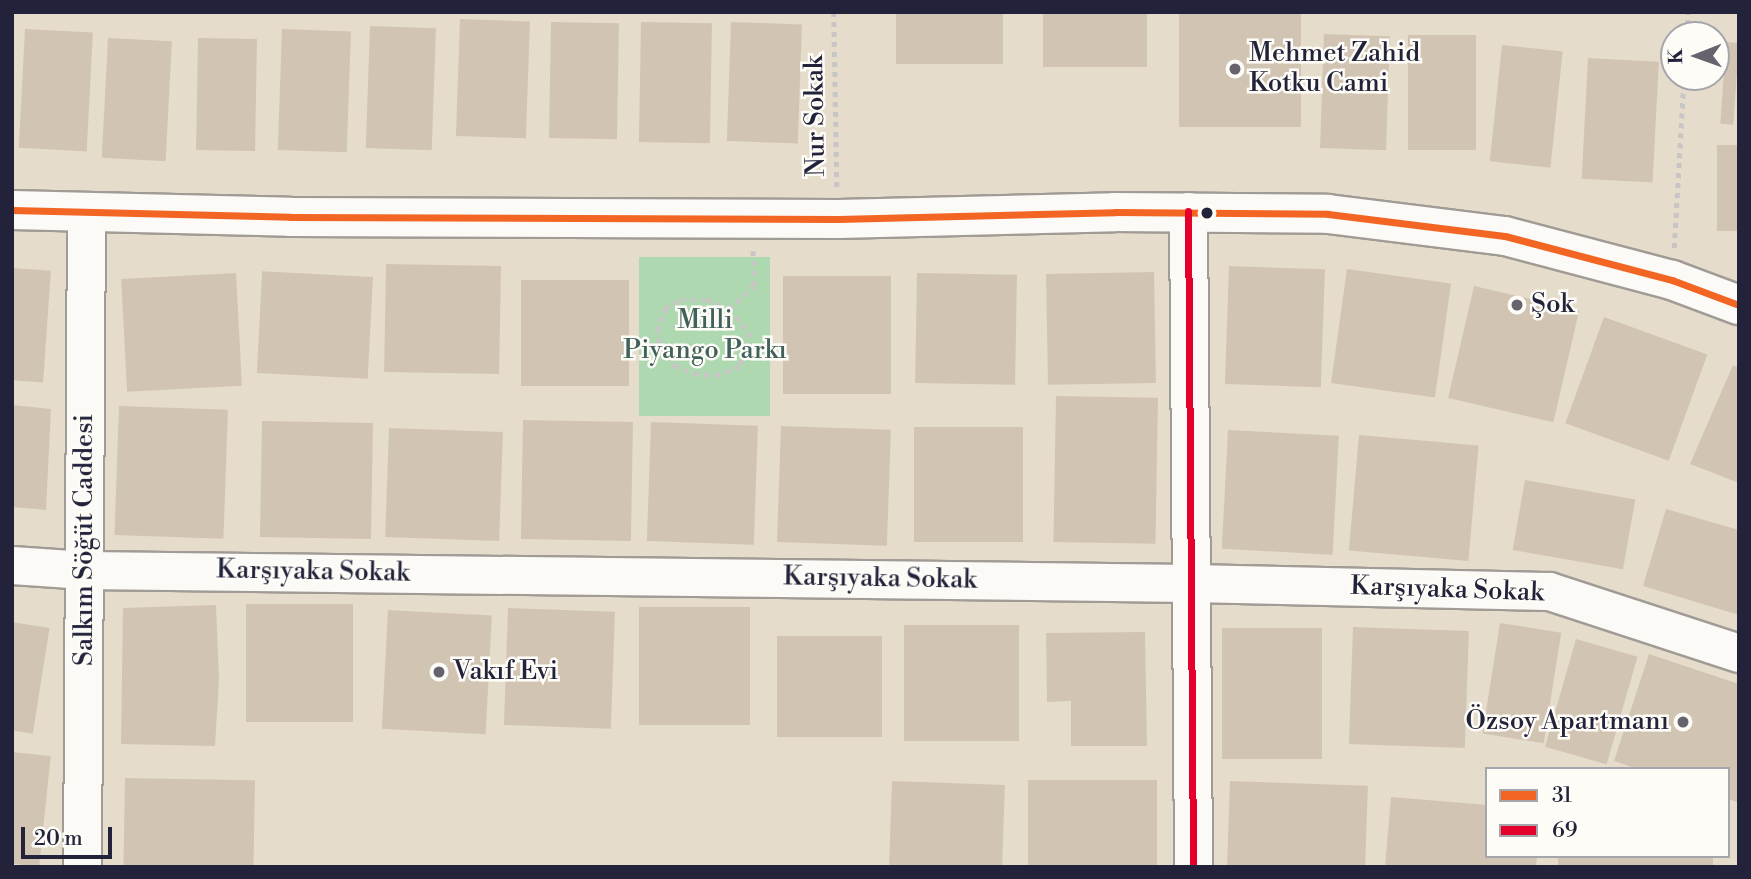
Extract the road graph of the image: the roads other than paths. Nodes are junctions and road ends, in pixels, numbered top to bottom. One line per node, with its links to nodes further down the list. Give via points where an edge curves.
1 (12, 210): 3 (main road)
2 (1188, 211): 3 (main road, via 838,219); 4 (main road, via 1328,214 1517,239 1672,280); 7 (street)
3 (86, 214): 6 (street, Salkım Söğüt Caddesi)
4 (1739, 305)
5 (12, 565): 6 (street, Karşıyaka Sokak)
6 (85, 569): 7 (street, Karşıyaka Sokak); 9 (street, Salkım Söğüt Caddesi)
7 (1189, 583): 8 (street, Karşıyaka Sokak, via 1549,591); 10 (street)
8 (1739, 653)
9 (82, 867)
10 (1193, 867)

